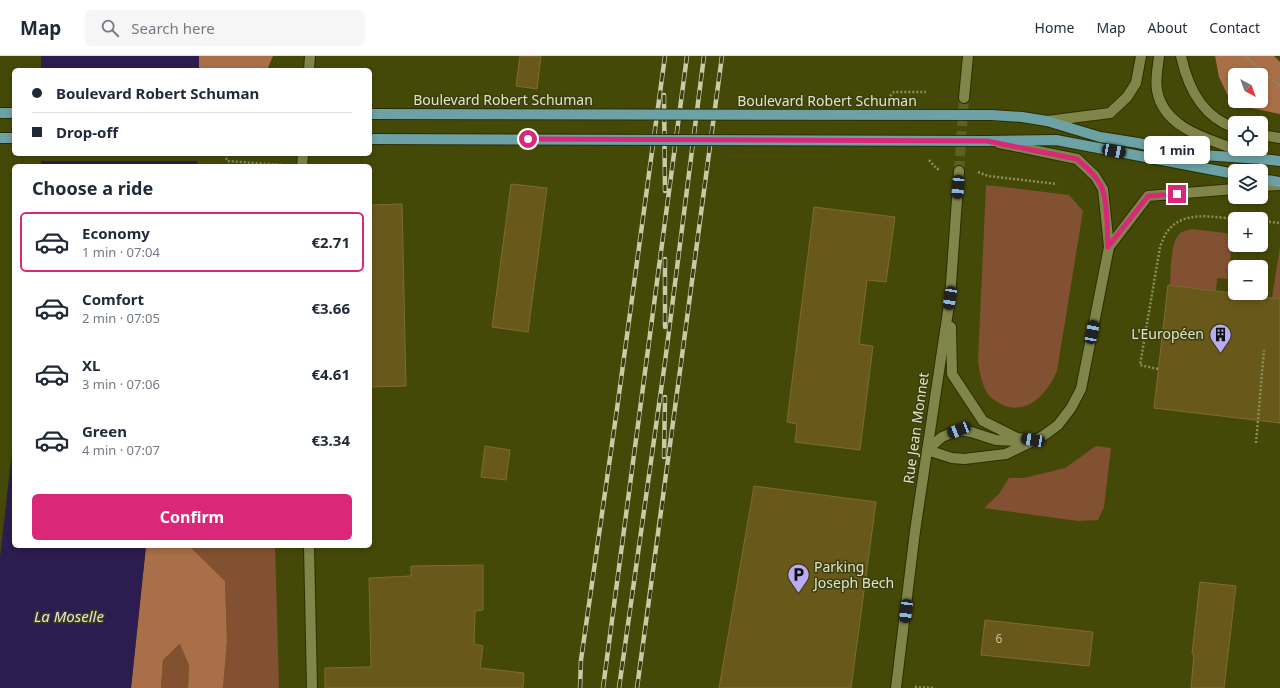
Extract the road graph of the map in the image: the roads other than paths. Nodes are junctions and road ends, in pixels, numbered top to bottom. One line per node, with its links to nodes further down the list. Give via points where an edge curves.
1 (310, 56): 6 (street)
2 (968, 56): 7 (street)
3 (1141, 56): 11 (street, via 1136,83 1127,97 1110,113)
4 (1159, 56): 19 (street, via 1157,90 1162,105 1175,121 1194,133)
5 (1181, 56): 12 (street, via 1186,76 1198,101 1210,115)
6 (309, 68)
7 (964, 98)
8 (0, 113): 9 (main road)
9 (12, 113)
10 (372, 114): 11 (main road, Boulevard Robert Schuman, bridge, via 991,115)
11 (1047, 121): 21 (main road, Boulevard Robert Schuman, via 1100,137 1187,154)
12 (1228, 126)
13 (1268, 136): 16 (street)
14 (0, 138): 15 (main road)
15 (12, 138)
16 (1280, 138)
17 (372, 139): 18 (main road, bridge)
18 (987, 141): 24 (main road, via 1056,140); 29 (street, via 1077,159 1088,168 1103,189)
19 (1228, 146)
20 (1254, 156): 21 (street)
21 (1262, 159): 22 (main road, Boulevard Robert Schuman)
22 (1280, 161)
23 (959, 171): 30 (street, Rue Jean Monnet)
24 (1228, 173)
25 (1268, 180): 26 (main road)
26 (1280, 183): 27 (street)
27 (1268, 185)
28 (1228, 190): 29 (street, via 1148,196)
29 (1108, 247): 31 (street, via 1081,389 1058,425)
30 (950, 298): 31 (street, via 952,374 983,421 1018,438); 32 (street, Rue Jean Monnet)
31 (1033, 440): 32 (street, via 1006,454 976,458 952,458); 32 (street, via 996,440 959,430 942,437)
32 (927, 450): 35 (street, Rue Jean Monnet)
33 (309, 548): 34 (street)
34 (312, 688)
35 (896, 688)

